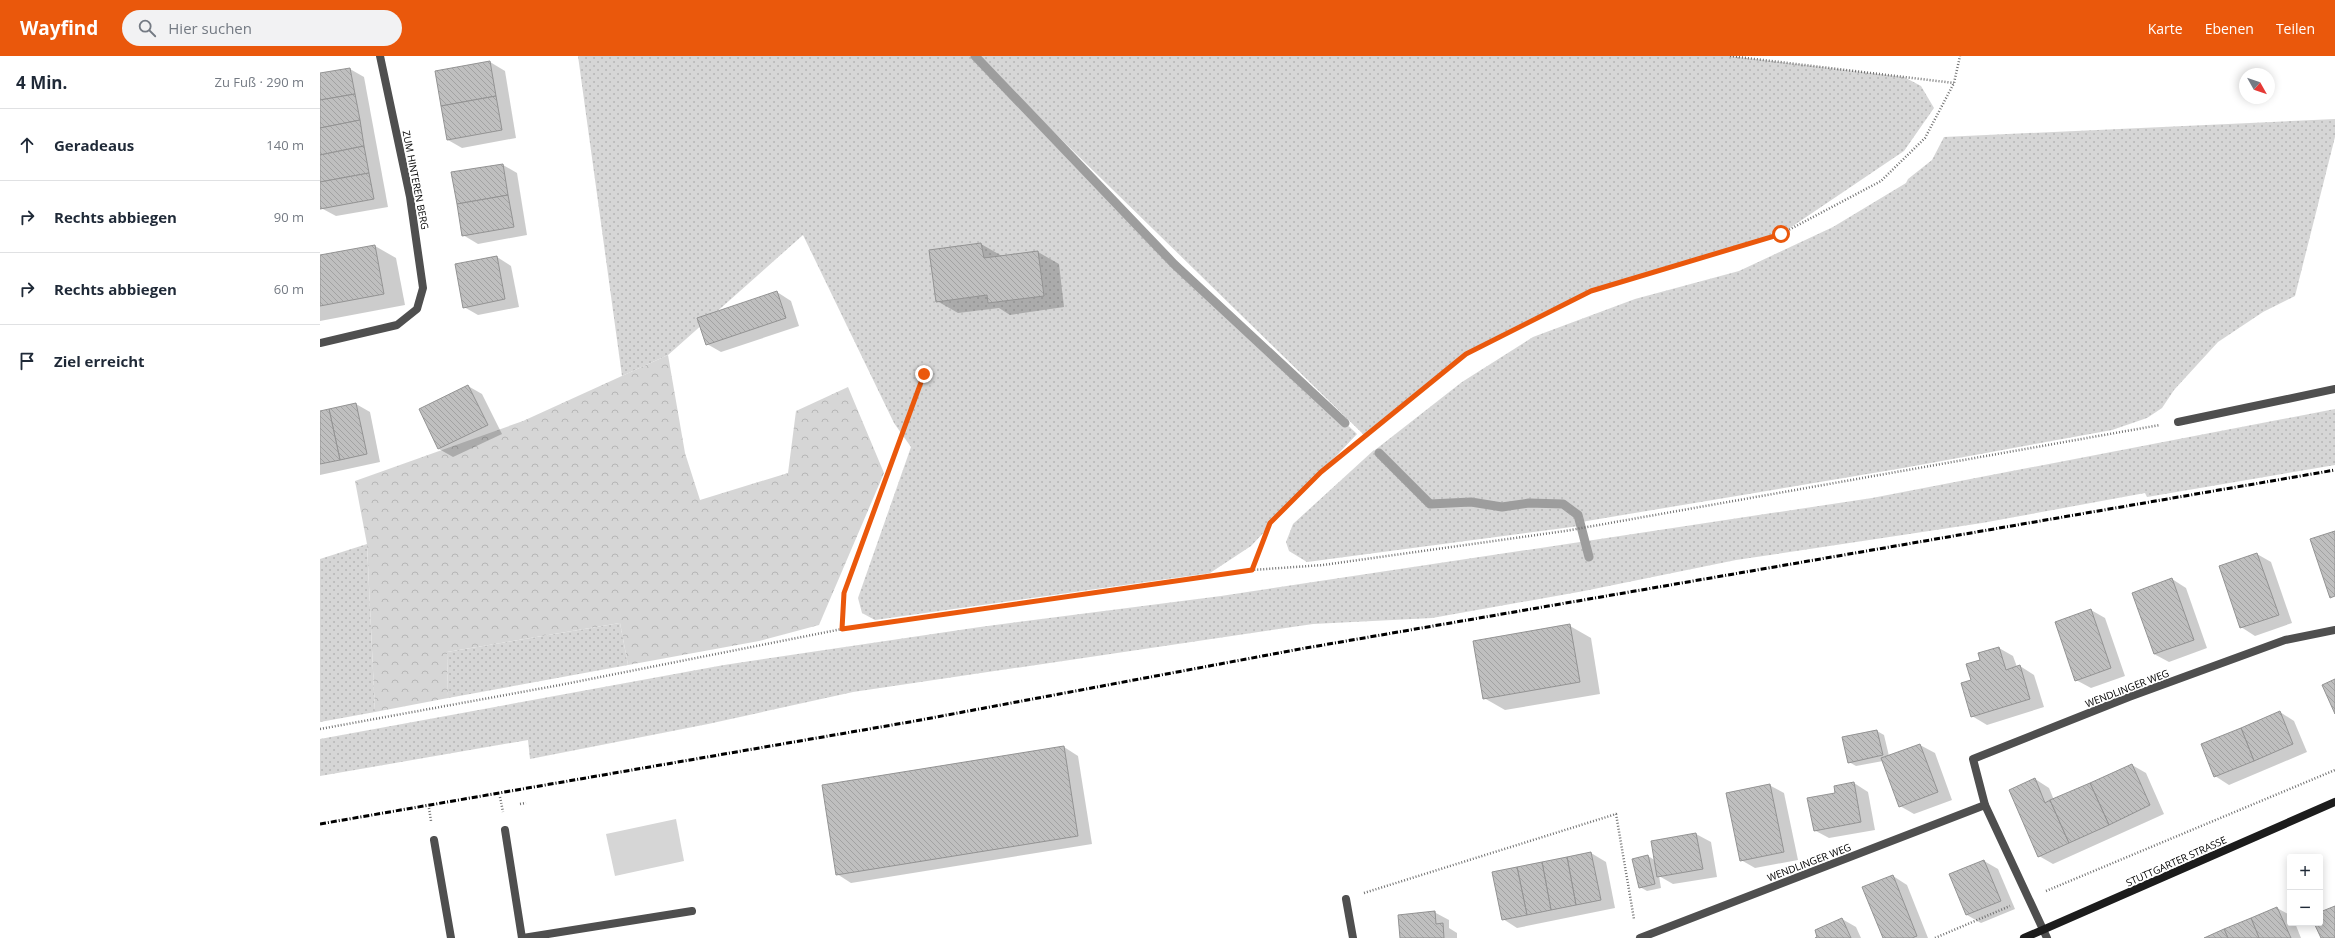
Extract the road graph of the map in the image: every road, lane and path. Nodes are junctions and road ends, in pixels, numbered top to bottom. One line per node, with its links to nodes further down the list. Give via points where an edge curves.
1 (380, 56): 5 (street, ZUM HINTEREN BERG, via 410,197 424,288 417,308 397,325)
2 (1730, 56): 4 (path)
3 (1960, 56): 4 (path)
4 (1954, 83): 9 (path, via 1925,138 1881,181 1781,234 1591,291 1466,354 1321,472 1270,523)
5 (320, 343)
6 (924, 374): 10 (path, via 844,593)
7 (2335, 389): 8 (street)
8 (2178, 422): 9 (path, via 1565,531 1323,565)
9 (1252, 570): 10 (path)
10 (842, 629): 12 (path)
11 (2335, 630): 18 (street, WENDLINGER WEG, via 2285,640 2129,697 1973,759)
12 (320, 729)
13 (2335, 770): 23 (path)
14 (500, 797): 19 (path)
15 (2335, 802): 26 (main road, STUTTGARTER STRASSE)
16 (526, 803): 17 (path)
17 (520, 804)
18 (1985, 804): 23 (street, WENDLINGER WEG); 30 (street, WENDLINGER WEG)
19 (503, 817)
20 (505, 830): 28 (street)
21 (434, 840): 27 (street)
22 (1346, 899): 25 (path, via 1616,814); 29 (street)
23 (2028, 899): 26 (street, WENDLINGER WEG); 31 (path)
24 (692, 911): 28 (street)
25 (1635, 922)
26 (2043, 930): 32 (main road, STUTTGARTER STRASSE); 33 (street, WENDLINGER WEG)
27 (451, 938)
28 (522, 938)
29 (1353, 938)
30 (1640, 938)
31 (1935, 938)
32 (2024, 938)
33 (2047, 938)

